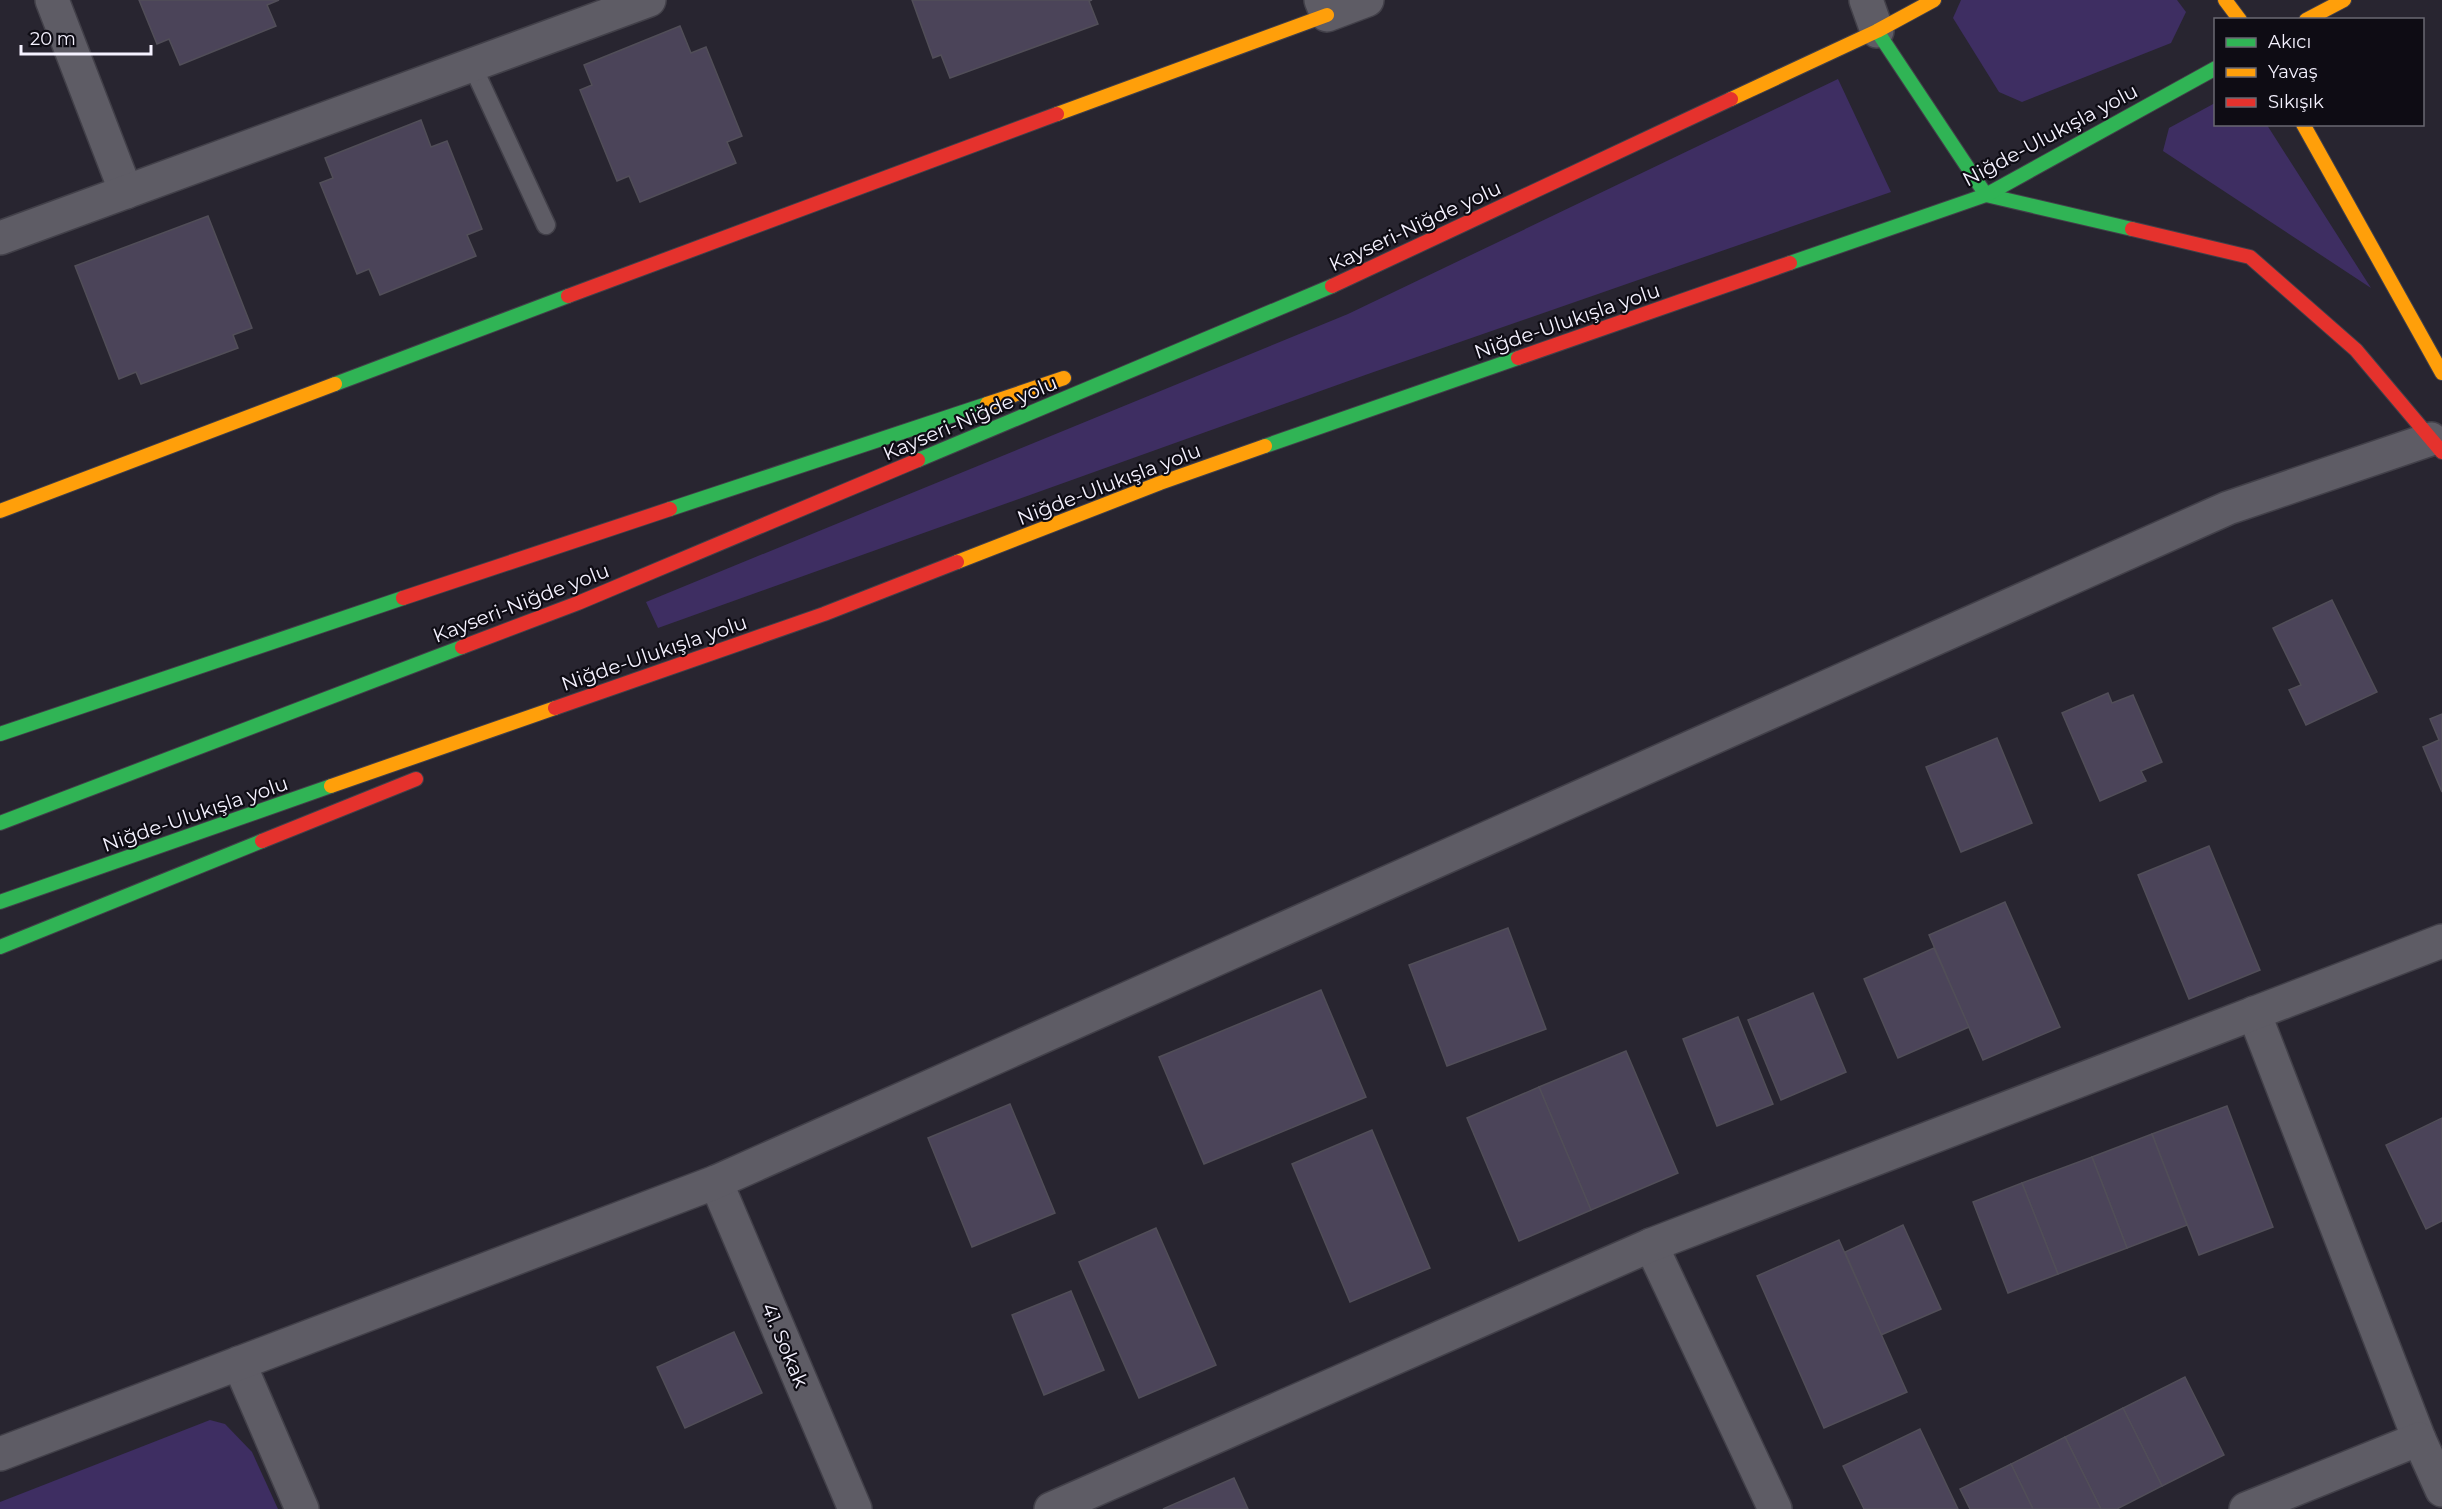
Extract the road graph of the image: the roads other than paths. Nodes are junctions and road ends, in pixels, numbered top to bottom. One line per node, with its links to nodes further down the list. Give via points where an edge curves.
1 (52, 0): 15 (street)
2 (649, 0): 12 (street)
3 (1368, 0): 8 (street)
4 (1866, 0): 11 (street)
5 (1934, 0): 11 (main road, Kayseri-Niğde yolu)
6 (2225, 0): 9 (main road)
7 (2344, 0): 10 (main road)
8 (1324, 8): 24 (main road)
9 (2238, 18)
10 (2310, 18)
11 (1877, 30): 16 (main road); 19 (main road, Kayseri-Niğde yolu)
12 (472, 65): 15 (street); 17 (lane)
13 (2214, 69): 16 (main road, Niğde-Ulukışla yolu)
14 (2304, 126): 22 (main road)
15 (126, 192): 18 (street)
16 (1986, 195): 23 (main road, via 2250,257 2356,350); 25 (main road, Niğde-Ulukışla yolu, via 1160,483)
17 (546, 225)
18 (0, 238)
19 (1313, 295): 20 (main road); 29 (main road, Kayseri-Niğde yolu, via 578,603)
20 (1132, 355)
21 (1076, 374): 27 (main road)
22 (2442, 374)
23 (2436, 446): 34 (street, via 2228,508)
24 (0, 512)
25 (824, 614): 26 (main road); 30 (main road, Niğde-Ulukışla yolu)
26 (561, 721)
27 (0, 734)
28 (429, 774): 32 (main road)
29 (0, 823)
30 (0, 902)
31 (2442, 941): 33 (street)
32 (0, 947)
33 (2254, 1013): 35 (street); 37 (street)
34 (716, 1182): 36 (street); 41 (street, 41. Sokak)
35 (1651, 1245): 42 (street); 43 (street)
36 (239, 1363): 38 (street); 40 (street)
37 (2419, 1439): 39 (street); 44 (street)
38 (0, 1454)
39 (2442, 1490)
40 (302, 1509)
41 (855, 1509)
42 (1051, 1509)
43 (1775, 1509)
44 (2246, 1509)

